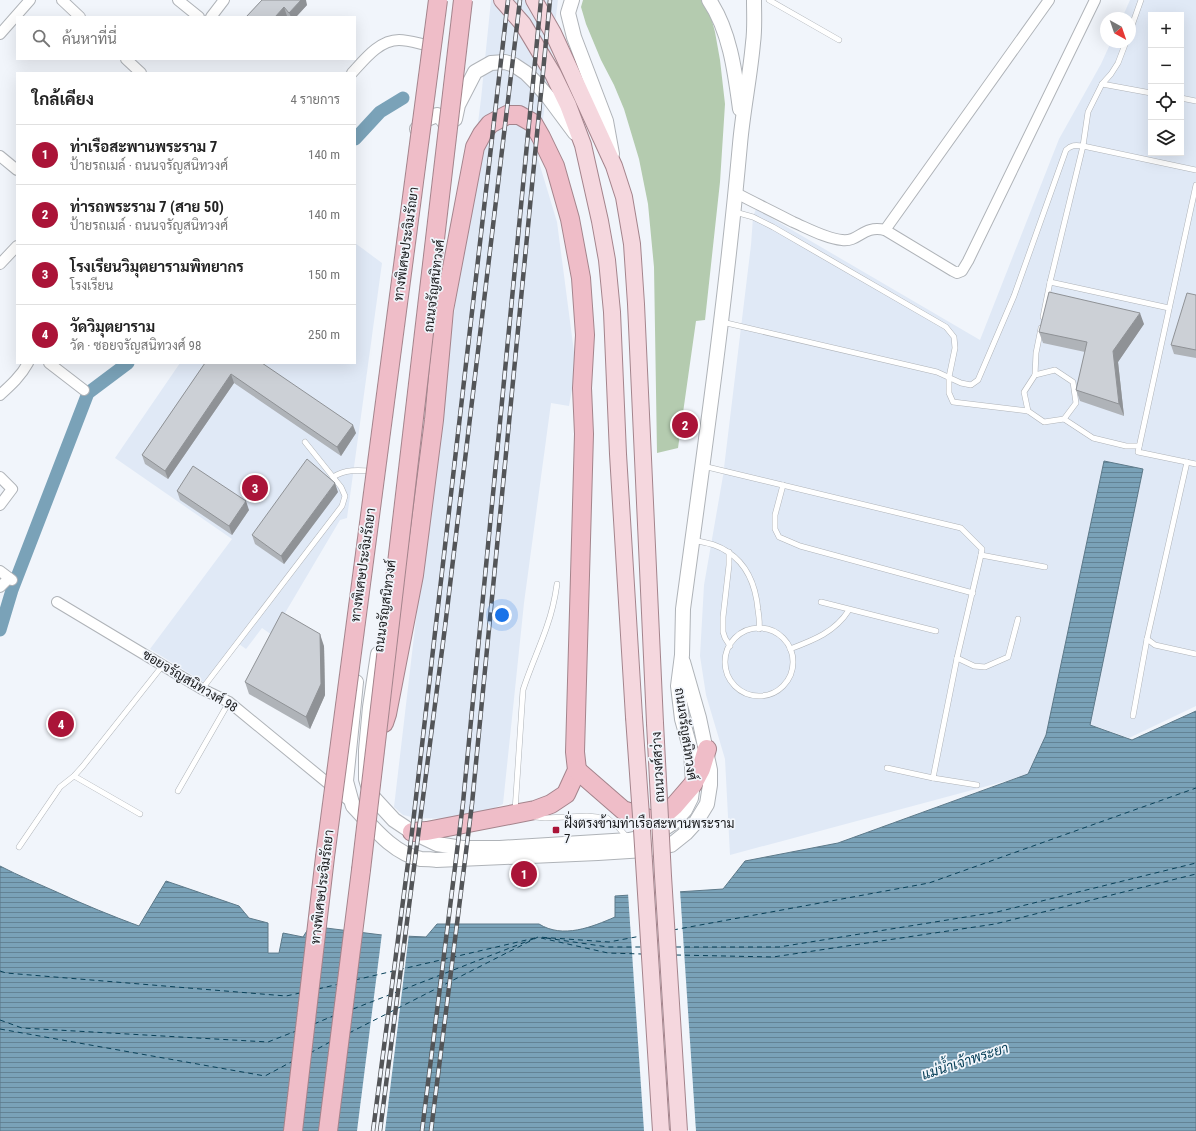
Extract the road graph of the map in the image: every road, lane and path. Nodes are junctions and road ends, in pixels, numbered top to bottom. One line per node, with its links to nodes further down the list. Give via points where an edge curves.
1 (30, 0): 21 (street)
2 (62, 0): 18 (street)
3 (178, 0): 19 (street)
4 (224, 0): 20 (street)
5 (431, 0): 23 (main road, ถนนจรัญสนิทวงศ์)
6 (438, 0): 109 (highway, ทางพิเศษประจิมรัถยา, bridge, via 325,857)
7 (463, 0): 95 (highway, ทางพิเศษประจิมรัถยา, bridge)
8 (502, 0): 34 (main road, ถนนจรัญสนิทวงศ์, via 523,24 553,74)
9 (534, 0): 38 (main road, via 553,33)
10 (709, 0): 32 (main road, ถนนจรัญสนิทวงศ์, via 723,28 731,53)
11 (754, 0): 32 (main road, ถนนจรัญสนิทวงศ์, via 754,41)
12 (769, 0): 22 (lane)
13 (1049, 0): 45 (street)
14 (1094, 0): 45 (street, via 962,271 953,271)
15 (1142, 0): 17 (lane)
16 (568, 4): 38 (main road, via 574,37 606,121)
17 (1136, 15)
18 (79, 16)
19 (198, 16)
20 (212, 16)
21 (0, 34)
22 (839, 40)
23 (426, 45): 27 (street, via 391,41 379,46); 33 (main road, ถนนจรัญสนิทวงศ์)
24 (1124, 48): 28 (lane, via 1118,63)
25 (127, 60): 26 (street)
26 (140, 72)
27 (353, 72)
28 (1102, 84): 29 (lane); 35 (lane, via 1088,112)
29 (1148, 92)
30 (1184, 99): 31 (lane)
31 (1196, 101)
32 (742, 123): 42 (main road, ถนนจรัญสนิทวงศ์)
33 (416, 129): 36 (main road, via 427,119 437,115 447,126); 65 (main road, ถนนจรัญสนิทวงศ์, via 381,393)
34 (583, 145): 36 (main road, ถนนจรัญสนิทวงศ์, via 536,83 526,73 505,62 491,63 475,72 458,105); 61 (main road, ถนนจรัญสนิทวงศ์, via 607,260 612,312)
35 (1083, 146): 40 (lane); 48 (lane); 54 (lane, via 1075,145 1066,150 1014,296 978,380 971,385)
36 (450, 151): 106 (main road, ถนนจรัญสนิทวงศ์, via 421,396 403,483 366,750 366,779 371,795 394,820)
37 (0, 156): 39 (street)
38 (614, 166): 112 (main road, ถนนวงศ์สว่าง, bridge, via 624,197 632,244)
39 (16, 169)
40 (1196, 170)
41 (1196, 185): 43 (lane)
42 (736, 193): 44 (main road, ถนนจรัญสนิทวงศ์); 45 (street, via 814,232 839,240 847,241 877,228)
43 (1195, 196): 49 (lane)
44 (734, 211): 50 (main road, ถนนจรัญสนิทวงศ์); 54 (lane, via 754,217 773,227 946,327 954,337 955,348)
45 (885, 230)
46 (16, 247): 47 (street)
47 (0, 264)
48 (1050, 282): 49 (lane); 53 (lane, via 1036,353)
49 (1169, 308): 60 (lane)
50 (721, 322): 54 (lane, via 937,372); 64 (main road, ถนนจรัญสนิทวงศ์)
51 (28, 364): 56 (street, via 17,379)
52 (50, 364): 55 (street)
53 (1035, 375): 57 (lane, via 1024,392); 58 (lane, via 1055,370 1073,382 1076,403)
54 (949, 377): 57 (lane, via 953,402)
55 (84, 390)
56 (0, 395)
57 (1028, 411): 58 (lane, via 1044,422)
58 (1064, 420): 60 (lane, via 1093,438 1126,446)
59 (305, 442): 66 (lane)
60 (1139, 446): 62 (lane, via 1138,452)
61 (618, 454): 111 (main road, ถนนวงศ์สว่าง, bridge)
62 (1187, 462): 63 (lane); 84 (lane)
63 (1196, 464)
64 (702, 465): 68 (lane); 70 (main road, ถนนจรัญสนิทวงศ์)
65 (379, 471): 66 (lane, via 353,470); 103 (main road, ถนนจรัญสนิทวงศ์, via 346,781)
66 (333, 476): 91 (lane, via 345,496 342,506)
67 (0, 477): 69 (street, via 12,489)
68 (783, 484): 72 (lane, via 961,528 982,549); 77 (lane, via 776,515 775,529 779,537 800,546)
69 (0, 504)
70 (692, 540): 71 (lane, via 715,545); 88 (main road, ถนนจรัญสนิทวงศ์, via 683,609)
71 (729, 552): 82 (lane, via 742,565 754,587); 85 (lane, via 723,632)
72 (981, 555): 73 (lane); 77 (lane)
73 (1045, 567)
74 (0, 571): 76 (street, via 10,579)
75 (557, 584): 105 (lane, via 548,626 523,690)
76 (0, 587)
77 (972, 592): 89 (lane)
78 (57, 602): 90 (street, ซอยจรัญสนิทวงศ์ 98)
79 (821, 602): 80 (lane)
80 (849, 610): 83 (lane); 86 (lane, via 839,623 825,634)
81 (1018, 619): 89 (lane, via 1008,657 985,667 974,666)
82 (759, 629): 85 (lane, via 742,633); 86 (lane, via 778,634)
83 (936, 631)
84 (1147, 639): 87 (lane, via 1155,645); 93 (lane)
85 (730, 646): 86 (lane, via 726,662 730,678 741,691 757,696 775,692 786,682 792,668 793,658)
86 (790, 649)
87 (1196, 654)
88 (682, 655): 94 (main road, ถนนจรัญสนิทวงศ์); 100 (main road, ถนนจรัญสนิทวงศ์, via 678,686 682,719 691,751)
89 (957, 658): 99 (lane)
90 (163, 665): 91 (street, ซอยจรัญสนิทวงศ์ 98); 98 (lane)
91 (202, 689): 92 (street, ซอยจรัญสนิทวงศ์ 98)
92 (229, 702): 102 (lane); 103 (street, ซอยจรัญสนิทวงศ์ 98)
93 (1133, 716)
94 (707, 749): 100 (highway); 103 (main road, ถนนจรัญสนิทวงศ์, via 710,770 707,804 686,833 671,845 655,849 436,860 419,858 400,850 379,835)
95 (374, 753): 97 (highway, bridge, via 387,714 414,575 434,420 444,310 475,147 490,124 507,115 519,115 533,123 555,166 570,219 581,278 585,335 575,752); 110 (highway, ทางพิเศษประจิมรัถยา, bridge)
96 (887, 768): 99 (lane)
97 (577, 770): 100 (highway, via 623,810 652,820 665,814); 105 (highway, via 566,794 551,804)
98 (74, 776): 104 (lane); 108 (lane, via 60,788)
99 (933, 778): 101 (lane)
100 (693, 784): 107 (main road, ถนนจรัญสนิทวงศ์, via 691,798 685,810 674,822 656,834)
101 (977, 785)
102 (178, 791)
103 (352, 803)
104 (140, 814)
105 (515, 815): 106 (highway); 107 (lane, via 545,818 607,818)
106 (412, 832): 107 (main road, ถนนจรัญสนิทวงศ์, via 437,844 462,848)
107 (629, 840)
108 (19, 847)
109 (293, 1131)
110 (328, 1131)
111 (661, 1131)
112 (679, 1131)

